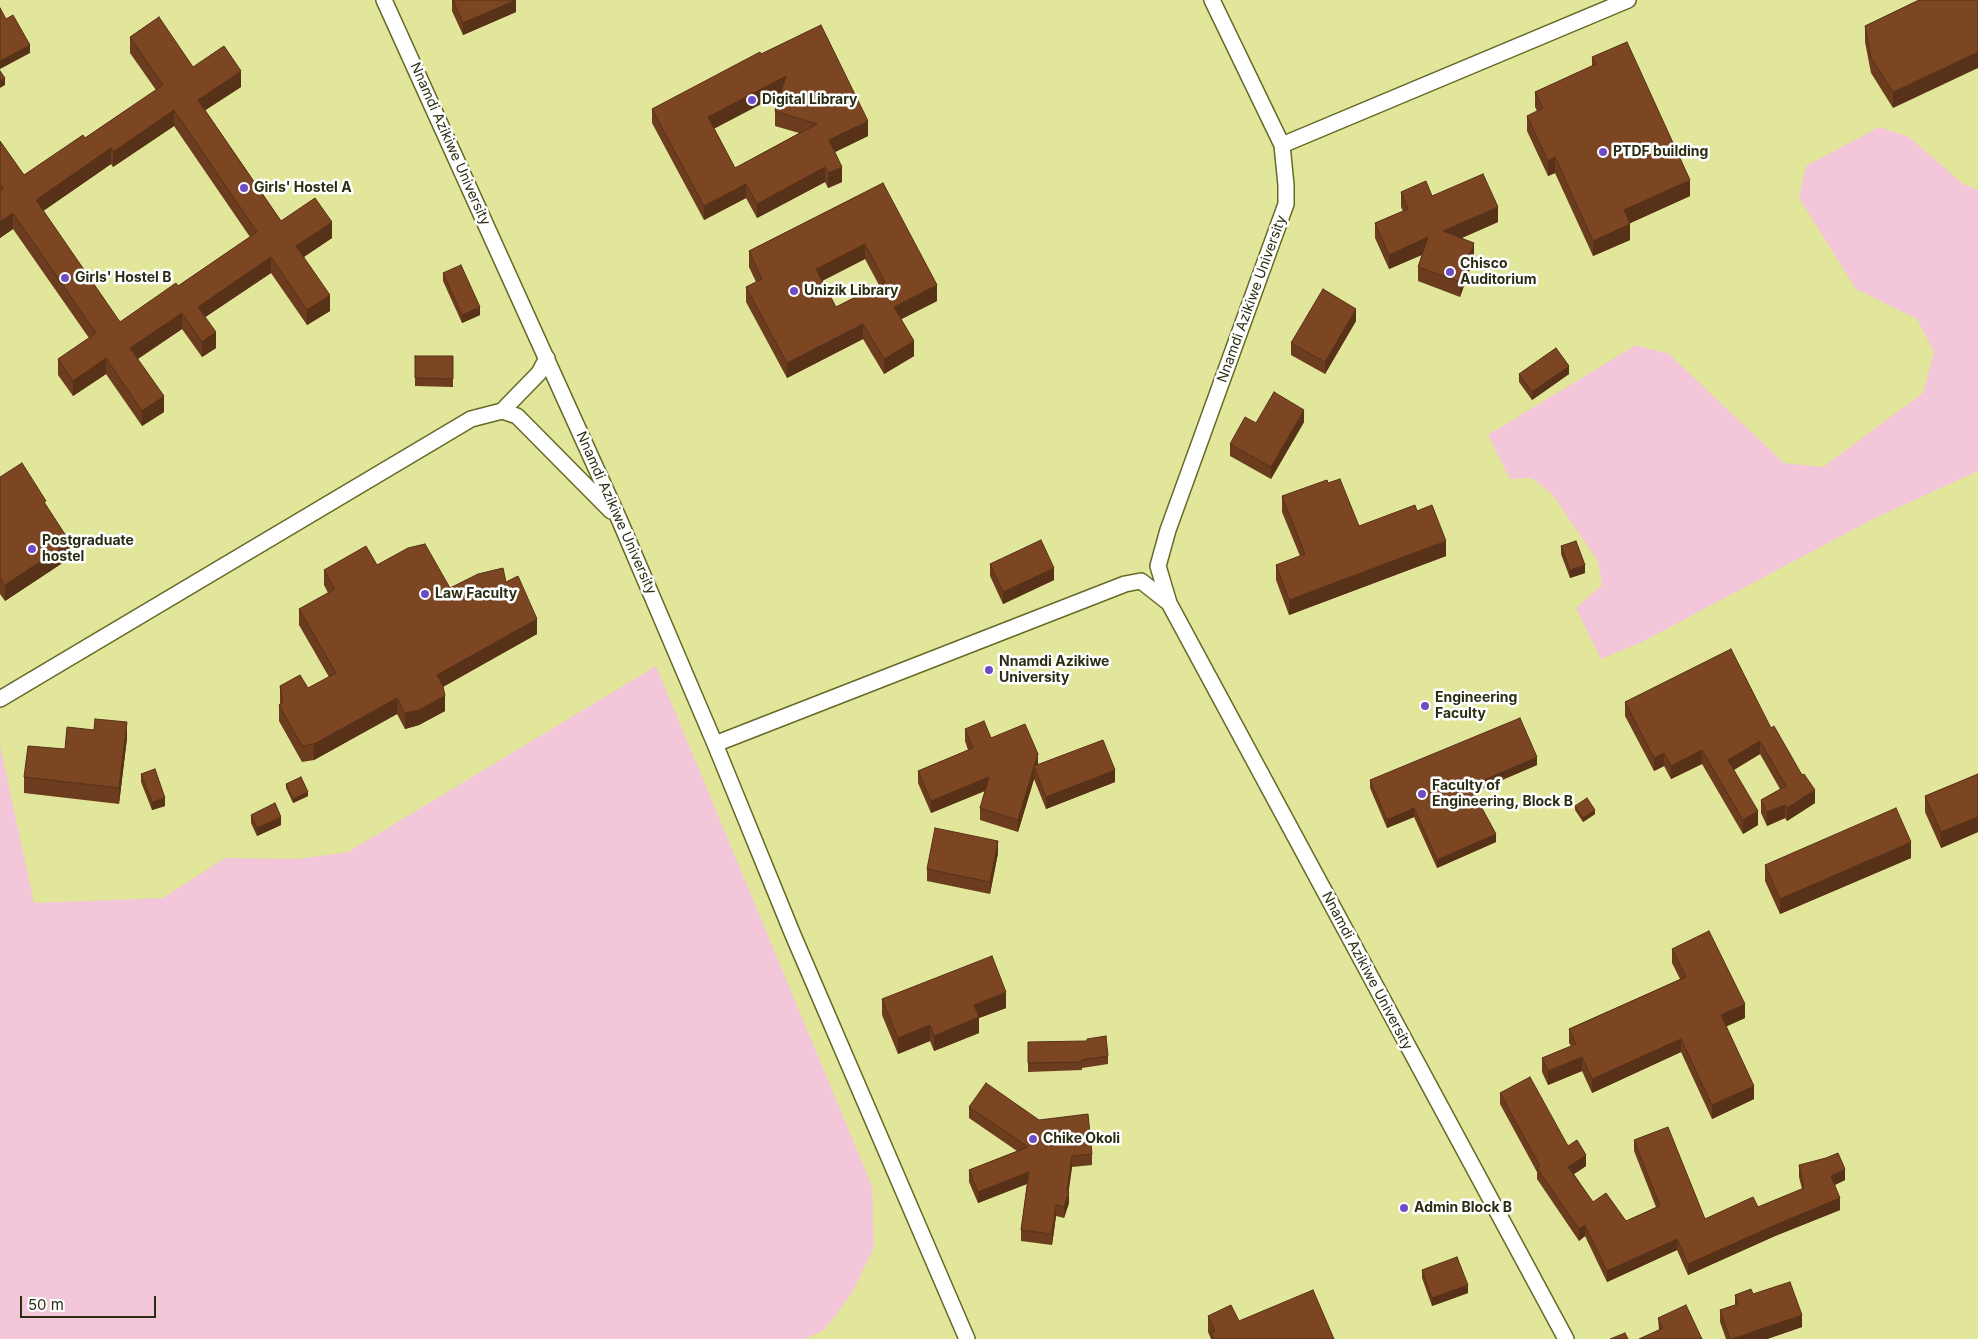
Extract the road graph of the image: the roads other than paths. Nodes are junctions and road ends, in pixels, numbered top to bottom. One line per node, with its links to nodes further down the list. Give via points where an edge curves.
1 (384, 0): 5 (street, Nnamdi Azikiwe University)
2 (1212, 0): 4 (street, Nnamdi Azikiwe University)
3 (1628, 0): 4 (street)
4 (1282, 145): 8 (street, Nnamdi Azikiwe University, via 1286,204 1168,530)
5 (547, 358): 6 (street, via 539,373); 7 (street, Nnamdi Azikiwe University)
6 (502, 411): 7 (street, via 517,416); 11 (street, via 471,419)
7 (619, 519): 12 (street, Nnamdi Azikiwe University)
8 (1158, 566): 9 (street); 10 (street, Nnamdi Azikiwe University)
9 (1141, 581): 10 (street, Nnamdi Azikiwe University); 12 (street, via 1109,589)
10 (1169, 603): 14 (street, Nnamdi Azikiwe University)
11 (0, 700)
12 (715, 744): 13 (street, Nnamdi Azikiwe University, via 793,935)
13 (967, 1339)
14 (1566, 1339)

